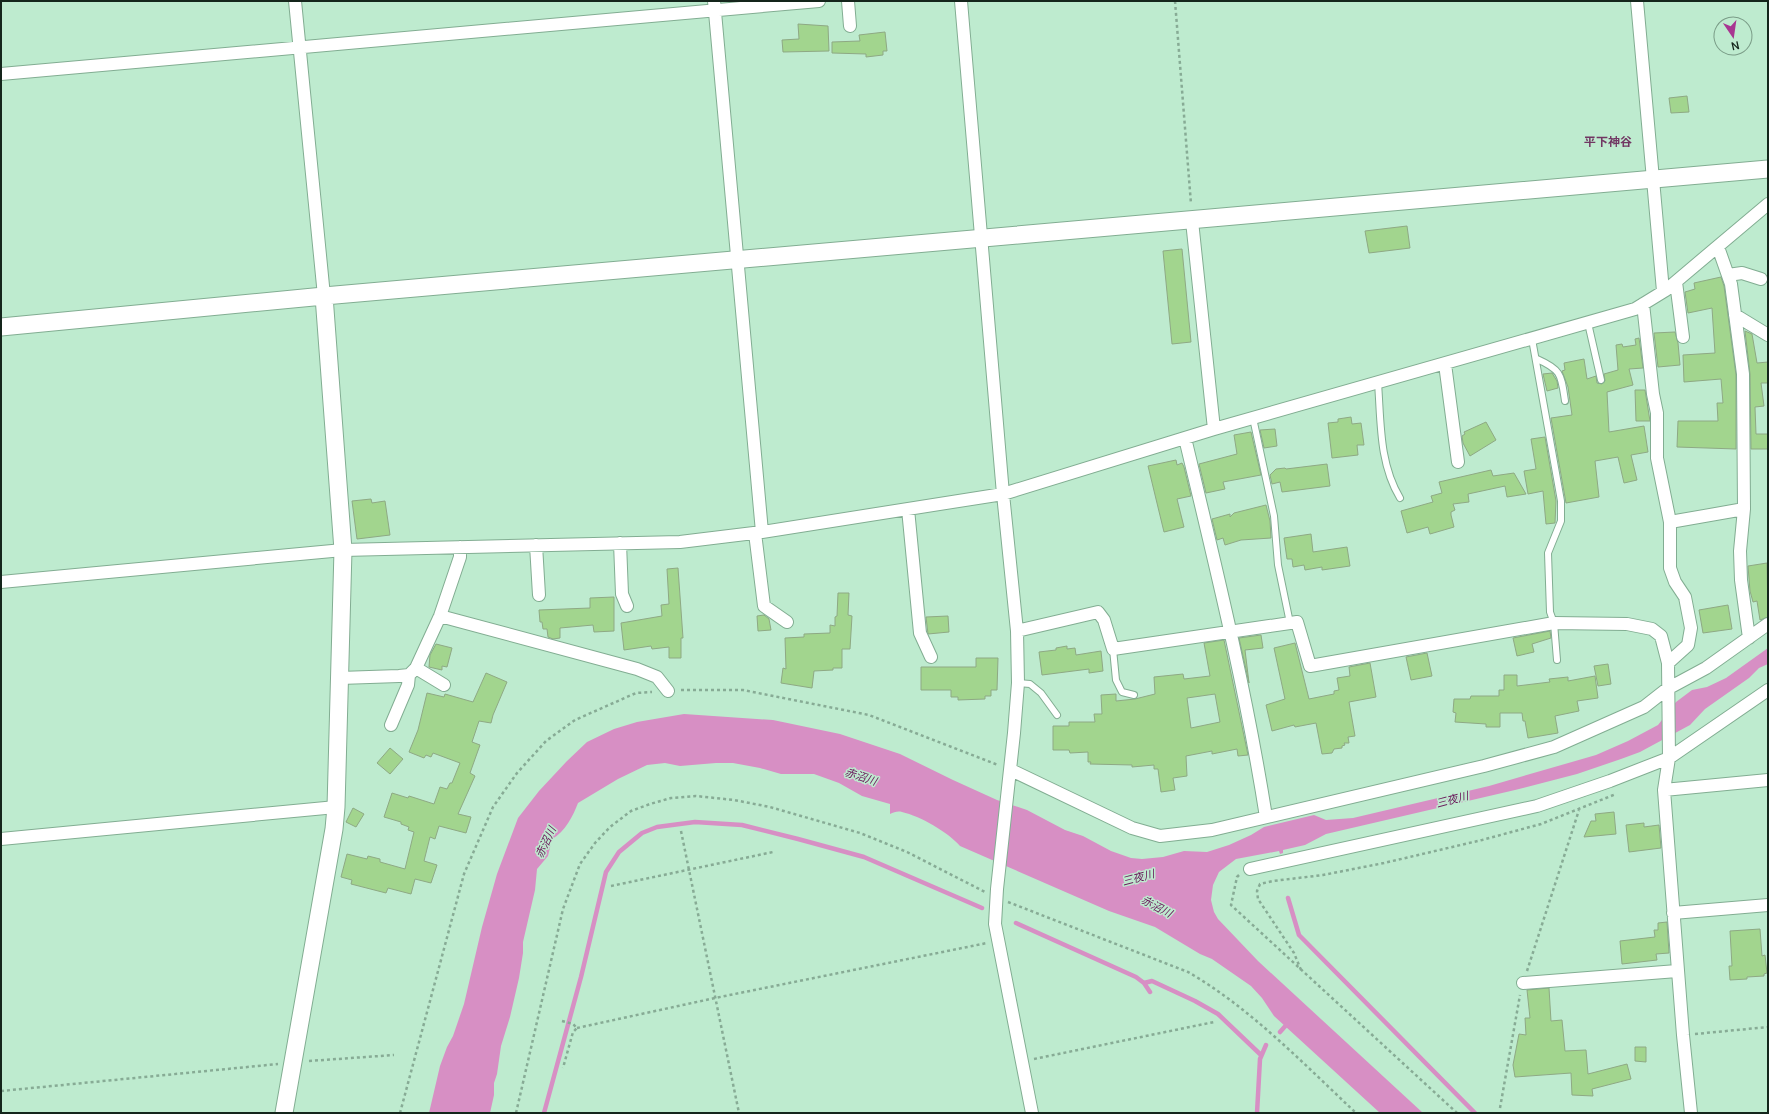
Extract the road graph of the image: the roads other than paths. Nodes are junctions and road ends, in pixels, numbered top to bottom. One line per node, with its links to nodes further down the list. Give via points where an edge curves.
1 (295, 1): 8 (street)
2 (819, 1): 6 (street)
3 (848, 1): 7 (street)
4 (961, 1): 14 (street)
5 (1636, 1): 11 (street)
6 (715, 6): 8 (street); 16 (street)
7 (850, 26)
8 (300, 48): 9 (street); 21 (street)
9 (1, 74)
10 (1768, 169): 11 (street)
11 (1653, 179): 13 (street); 20 (street)
12 (1768, 204): 15 (street)
13 (1192, 221): 14 (street); 35 (street)
14 (981, 239): 16 (street); 38 (street)
15 (1718, 247): 17 (street); 19 (street)
16 (738, 260): 21 (street); 43 (street)
17 (1728, 275): 18 (street, via 1742,273); 23 (street)
18 (1761, 279)
19 (1676, 282): 20 (street); 27 (street)
20 (1663, 291): 22 (street)
21 (324, 296): 25 (street); 47 (street)
22 (1644, 304): 24 (street, via 1635,310); 42 (street, via 1657,413 1656,458)
23 (1735, 315): 26 (street); 41 (street, via 1743,374)
24 (1588, 323): 28 (street); 31 (lane)
25 (1, 328)
26 (1768, 335)
27 (1683, 337)
28 (1532, 339): 29 (lane); 30 (street)
29 (1537, 359): 33 (lane, via 1555,369 1561,376); 54 (lane, via 1561,501 1561,522 1548,554 1550,612)
30 (1445, 364): 32 (street); 37 (street)
31 (1601, 380)
32 (1378, 382): 34 (street); 39 (lane, via 1384,460 1392,486)
33 (1565, 401)
34 (1253, 418): 35 (street); 53 (lane, via 1274,516 1278,565)
35 (1214, 430): 36 (street)
36 (1185, 438): 38 (street); 57 (street)
37 (1458, 462)
38 (1003, 494): 40 (street); 56 (street)
39 (1400, 498)
40 (908, 509): 43 (street); 60 (street, via 920,633)
41 (1744, 509): 42 (street); 58 (street, via 1740,551 1741,580)
42 (1670, 522): 62 (street, via 1670,574 1684,597 1691,628 1688,645)
43 (759, 532): 44 (street, via 680,542); 52 (street, via 764,606)
44 (620, 543): 45 (street); 50 (street, via 622,594)
45 (536, 545): 46 (street); 49 (street)
46 (460, 547): 47 (street); 51 (street, via 460,557)
47 (343, 550): 48 (street); 64 (street)
48 (1, 582)
49 (538, 595)
50 (627, 606)
51 (440, 616): 63 (street); 68 (street, via 637,668 657,677)
52 (787, 622)
53 (1290, 623): 54 (street, via 1297,622 1310,666); 57 (street)
54 (1554, 623): 61 (lane); 62 (street, via 1627,624 1652,629 1660,636)
55 (1768, 624): 58 (street)
56 (1017, 630): 59 (street, via 1098,612 1104,620); 65 (street)
57 (1230, 631): 59 (street); 78 (street)
58 (1749, 638): 67 (street, via 1706,668)
59 (1113, 649): 70 (lane, via 1116,680 1122,692)
60 (931, 657)
61 (1557, 660)
62 (1668, 663): 67 (street)
63 (412, 672): 64 (street); 66 (street); 72 (street)
64 (340, 678): 77 (street)
65 (1018, 683): 71 (lane, via 1030,684 1041,693); 74 (street)
66 (444, 685)
67 (1667, 689): 73 (street); 78 (street, via 1644,707 1554,748)
68 (668, 690)
69 (1768, 690): 73 (street)
70 (1134, 695)
71 (1057, 715)
72 (391, 725)
73 (1669, 758): 76 (street); 80 (street, via 1648,768 1537,806)
74 (1011, 770): 78 (street, via 1132,828 1160,836 1212,830); 86 (street, via 995,924)
75 (1768, 780): 76 (street)
76 (1664, 790): 82 (street)
77 (336, 807): 79 (street); 85 (street)
78 (1266, 817)
79 (1, 839)
80 (1250, 869)
81 (1768, 905): 82 (street)
82 (1673, 913): 83 (street)
83 (1677, 971): 84 (street); 87 (street)
84 (1523, 983)
85 (284, 1113)
86 (1032, 1113)
87 (1691, 1113)

